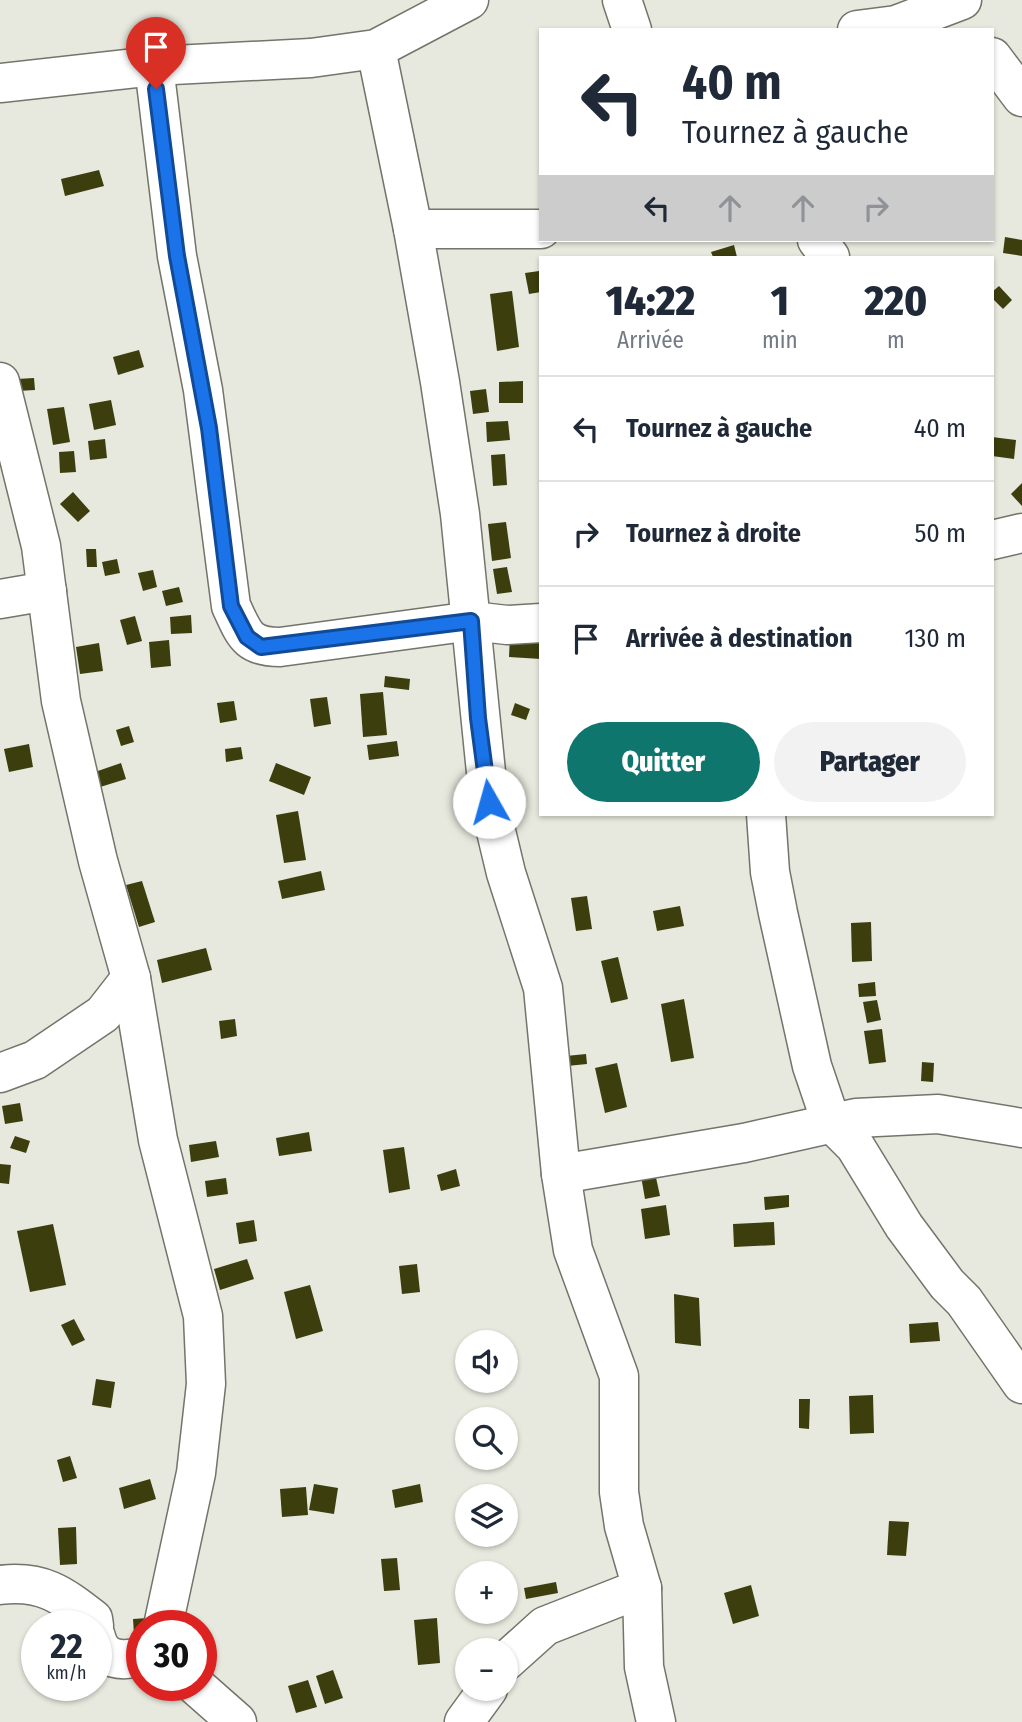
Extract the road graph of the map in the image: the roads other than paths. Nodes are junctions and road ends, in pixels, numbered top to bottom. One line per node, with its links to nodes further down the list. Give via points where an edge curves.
1 (469, 0): 6 (street)
2 (622, 0): 4 (street)
3 (959, 11): 5 (street)
4 (631, 28)
5 (873, 28)
6 (376, 50): 8 (street); 11 (street)
7 (994, 60): 10 (street)
8 (154, 66): 9 (street); 20 (street, via 172,219 203,390 231,606 247,637 261,647 280,647)
9 (0, 83)
10 (1022, 97)
11 (413, 229): 12 (street); 20 (street, via 454,474)
12 (539, 229)
13 (819, 242): 14 (street)
14 (829, 256)
15 (0, 382): 18 (street, via 41,546)
16 (1022, 533): 17 (street)
17 (994, 540)
18 (47, 591): 19 (street); 23 (street, via 61,701)
19 (0, 599)
20 (471, 621): 21 (street); 27 (street, via 489,802 506,873 544,988)
21 (539, 622)
22 (766, 816): 25 (street, via 778,913 812,1066)
23 (131, 978): 24 (street, via 103,1014 35,1059); 32 (street, via 158,1140 203,1316 206,1384 196,1473)
24 (0, 1073)
25 (831, 1122): 26 (street, via 938,1114); 27 (street, via 744,1143); 28 (street, via 855,1146 904,1226)
26 (1022, 1128)
27 (561, 1174): 30 (street, via 573,1250 619,1376 619,1492)
28 (1022, 1384)
29 (0, 1585): 31 (street, via 40,1586 61,1593)
30 (642, 1588): 33 (street, via 545,1626); 38 (street, via 645,1667)
31 (82, 1610)
32 (166, 1610)
33 (518, 1650)
34 (213, 1701): 36 (street)
35 (479, 1701): 37 (street)
36 (237, 1722)
37 (464, 1722)
38 (656, 1722)

